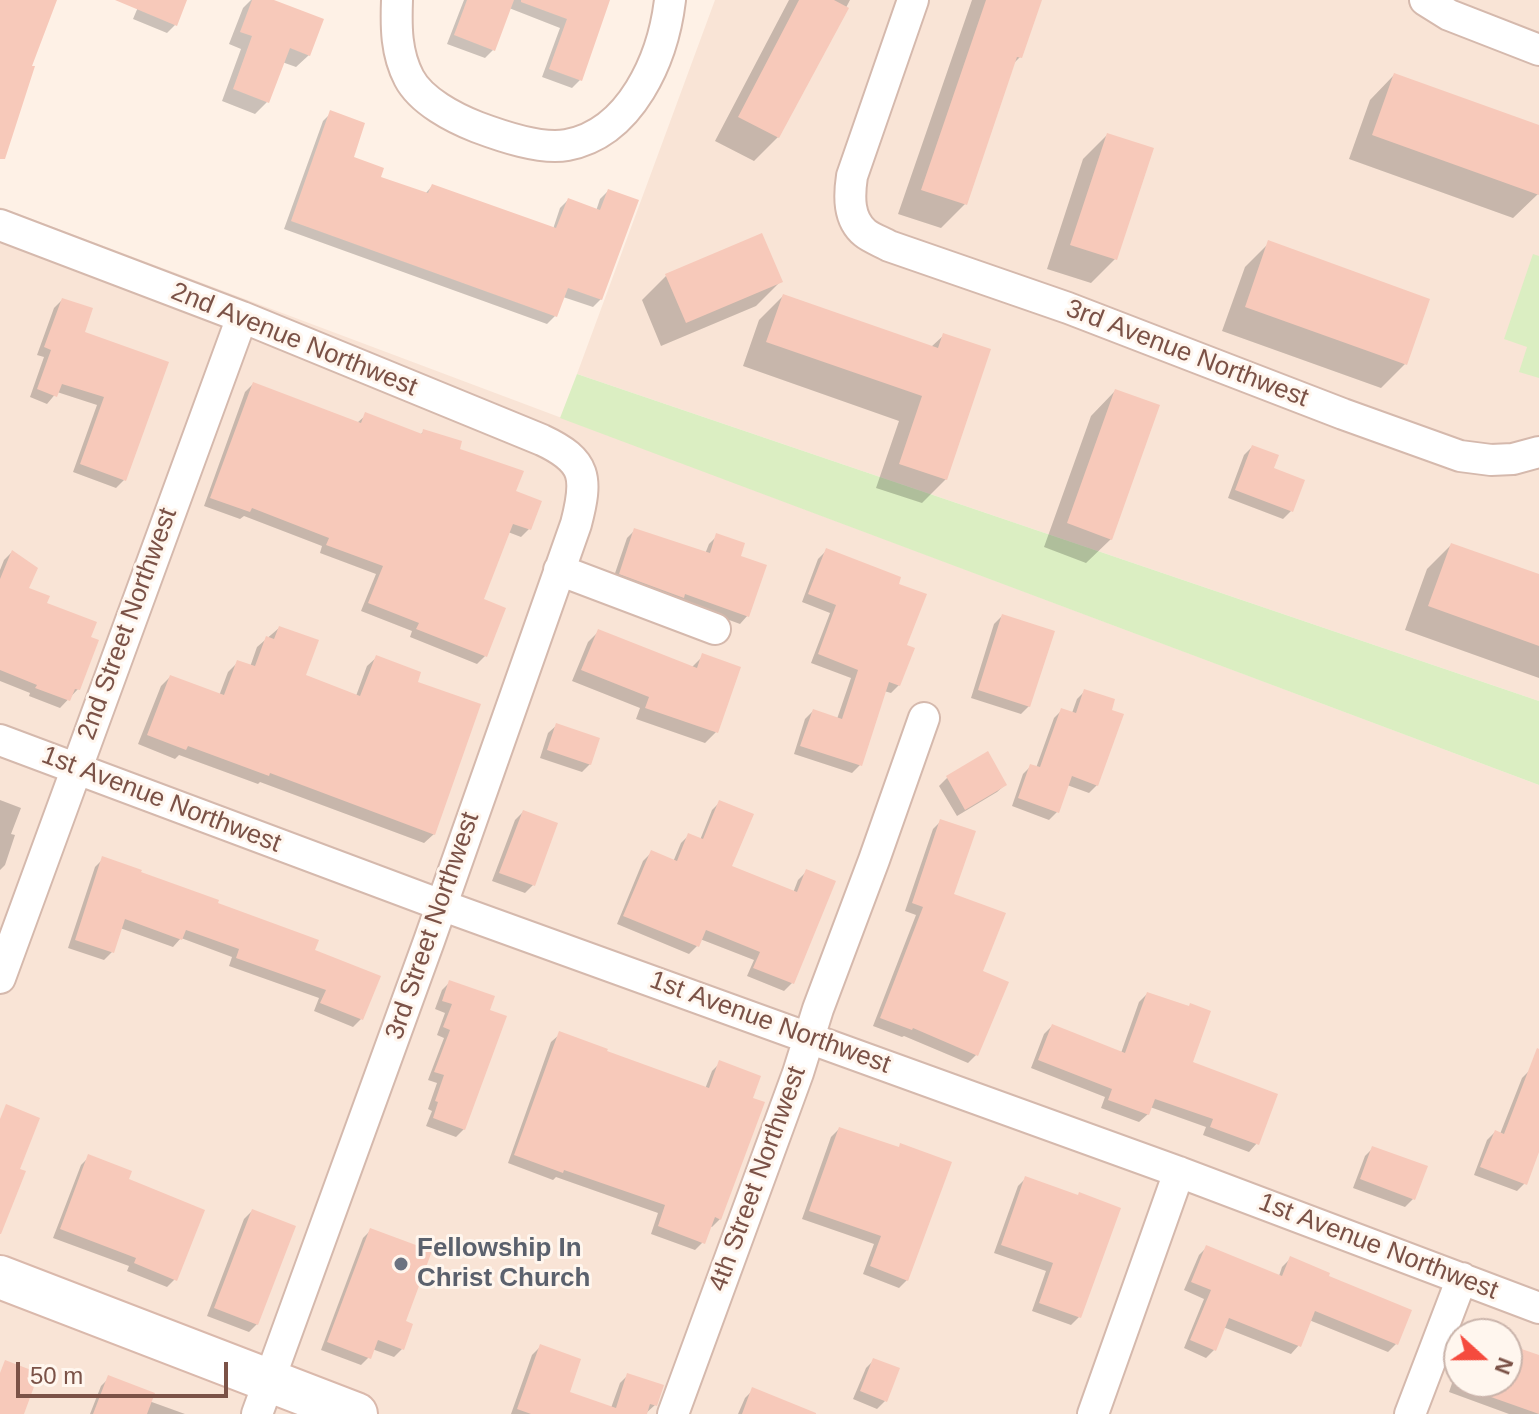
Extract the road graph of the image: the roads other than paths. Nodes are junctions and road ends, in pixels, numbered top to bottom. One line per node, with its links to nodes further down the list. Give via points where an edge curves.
1 (397, 0): 2 (street, via 399,56 410,82 433,104 459,120 528,144 565,146 601,133 627,109 645,82)
2 (670, 0)
3 (913, 0): 8 (street, 3rd Avenue Northwest, via 852,176 851,209 865,233 1460,456 1513,459)
4 (1425, 0): 5 (street, via 1449,15)
5 (1539, 50)
6 (0, 225): 7 (street, 2nd Avenue Northwest)
7 (242, 317): 9 (street, 2nd Avenue Northwest, via 562,449); 14 (street, 2nd Street Northwest)
8 (1539, 452)
9 (579, 469): 10 (street, 3rd Street Northwest, via 583,496)
10 (559, 570): 11 (street); 15 (street, 3rd Street Northwest)
11 (715, 629)
12 (924, 718): 17 (street, 4th Street Northwest)
13 (0, 740): 14 (street, 1st Avenue Northwest)
14 (76, 768): 15 (street, 1st Avenue Northwest); 16 (street, 2nd Street Northwest)
15 (441, 905): 17 (street, 1st Avenue Northwest); 22 (street, 3rd Street Northwest)
16 (0, 978)
17 (809, 1037): 18 (street, 1st Avenue Northwest); 24 (street, 4th Street Northwest)
18 (1179, 1172): 20 (street, 1st Avenue Northwest); 25 (street)
19 (0, 1277): 22 (main road)
20 (1462, 1278): 21 (street, 1st Avenue Northwest); 26 (street)
21 (1539, 1308)
22 (263, 1398): 23 (main road)
23 (356, 1414)
24 (673, 1414)
25 (1093, 1414)
26 (1410, 1414)

